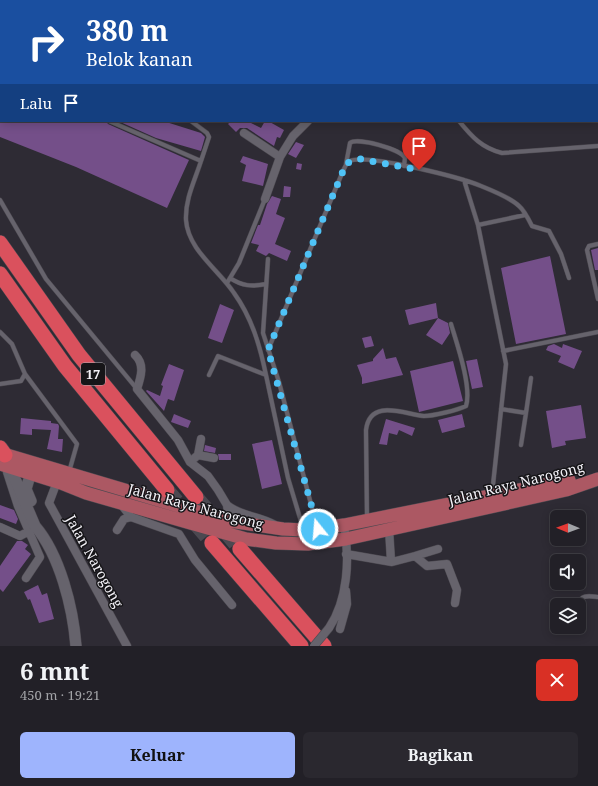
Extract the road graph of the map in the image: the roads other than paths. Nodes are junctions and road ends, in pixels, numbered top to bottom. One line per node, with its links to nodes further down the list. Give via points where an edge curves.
1 (111, 122): 8 (lane)
2 (192, 122): 8 (lane, via 209,137)
3 (307, 122): 7 (street, via 293,136)
4 (460, 122): 6 (lane, via 474,140 502,153)
5 (244, 133): 7 (street)
6 (598, 146)
7 (280, 157): 12 (street)
8 (201, 161): 21 (lane, via 186,204 186,221 194,241 210,265)
9 (346, 164): 10 (lane, via 360,159); 10 (lane, via 350,143 357,140 400,152 405,158); 27 (lane)
10 (404, 166): 11 (lane)
11 (464, 180): 14 (lane, via 482,186 519,206); 15 (lane)
12 (265, 199): 21 (lane, via 239,263)
13 (0, 200): 35 (lane, via 46,280)
14 (525, 215): 15 (lane); 20 (lane, via 532,226 549,231 561,254)
15 (478, 225): 28 (lane)
16 (0, 243): 52 (highway, 17, via 79,356)
17 (598, 244): 23 (lane, via 589,246 587,250)
18 (268, 259): 22 (lane)
19 (0, 274): 49 (highway, 17, via 65,366)
20 (569, 278)
21 (228, 281): 22 (lane, via 248,286); 32 (lane, via 259,341)
22 (266, 284): 27 (lane, via 263,333)
23 (598, 299)
24 (451, 324): 57 (lane, via 465,376 468,401 466,406 426,416 385,410 371,417 366,430)
25 (0, 332): 30 (lane, via 12,344)
26 (598, 332): 28 (lane)
27 (268, 350): 61 (lane)
28 (503, 351): 36 (lane, via 506,364)
29 (135, 355): 35 (street, via 139,358 142,370)
30 (25, 374): 34 (lane, via 20,381); 44 (lane, via 77,444)
31 (209, 375): 32 (lane, via 218,356)
32 (266, 375): 64 (lane, via 288,478)
33 (531, 378): 37 (lane)
34 (0, 384)
35 (137, 389): 42 (street, via 178,440)
36 (500, 409): 37 (lane); 51 (lane)
37 (526, 413): 39 (lane)
38 (201, 439): 40 (street)
39 (520, 445)
40 (198, 455): 41 (street); 42 (street)
41 (214, 458)
42 (190, 462): 54 (street, via 208,476)
43 (3, 463): 44 (main road, Jalan Raya Narogong); 46 (main road); 50 (main road, Jalan Raya Narogong); 65 (street); 66 (street)
44 (68, 474): 56 (main road, Jalan Raya Narogong)
45 (598, 476): 51 (main road, Jalan Raya Narogong)
46 (29, 479): 48 (main road); 66 (street, via 26,489 40,523)
47 (598, 479): 62 (main road, Jalan Raya Narogong, via 566,490)
48 (55, 486): 50 (main road); 82 (street, Jalan Narogong, via 49,503 53,513)
49 (167, 490)
50 (86, 493): 53 (main road, Jalan Raya Narogong)
51 (492, 496): 57 (main road, Jalan Raya Narogong)
52 (196, 497)
53 (120, 503): 55 (street); 67 (main road, Jalan Raya Narogong, via 246,539 308,544)
54 (227, 505): 56 (street); 60 (street, via 236,513 262,518)
55 (131, 517): 63 (street, via 124,519); 79 (street, via 179,534 195,560)
56 (229, 521): 60 (main road, Jalan Raya Narogong)
57 (367, 521): 58 (main road, Jalan Raya Narogong)
58 (344, 525): 61 (main road, Jalan Raya Narogong); 67 (street)
59 (0, 527): 65 (street, via 20,536)
60 (283, 529): 64 (main road, Jalan Raya Narogong)
61 (318, 529): 64 (main road, Jalan Raya Narogong)
62 (389, 529): 67 (main road, Jalan Raya Narogong); 73 (street)
63 (117, 530)
64 (304, 530)
65 (29, 532): 74 (street, via 40,557)
66 (40, 532): 81 (street, via 58,567 68,595)
67 (346, 539): 71 (street)
68 (212, 543): 83 (highway)
69 (240, 549): 85 (highway)
70 (438, 549): 72 (street)
71 (346, 554): 73 (street); 75 (street)
72 (415, 556): 73 (street); 78 (street, via 427,566 448,565 457,590)
73 (391, 561)
74 (26, 578)
75 (346, 586): 80 (street, via 347,604); 84 (street, bridge, via 334,621)
76 (598, 597): 77 (lane)
77 (581, 598)
78 (455, 603)
79 (232, 605)
80 (340, 629)
81 (76, 646)
82 (127, 646)
83 (302, 646)
84 (314, 646)
85 (324, 646)

